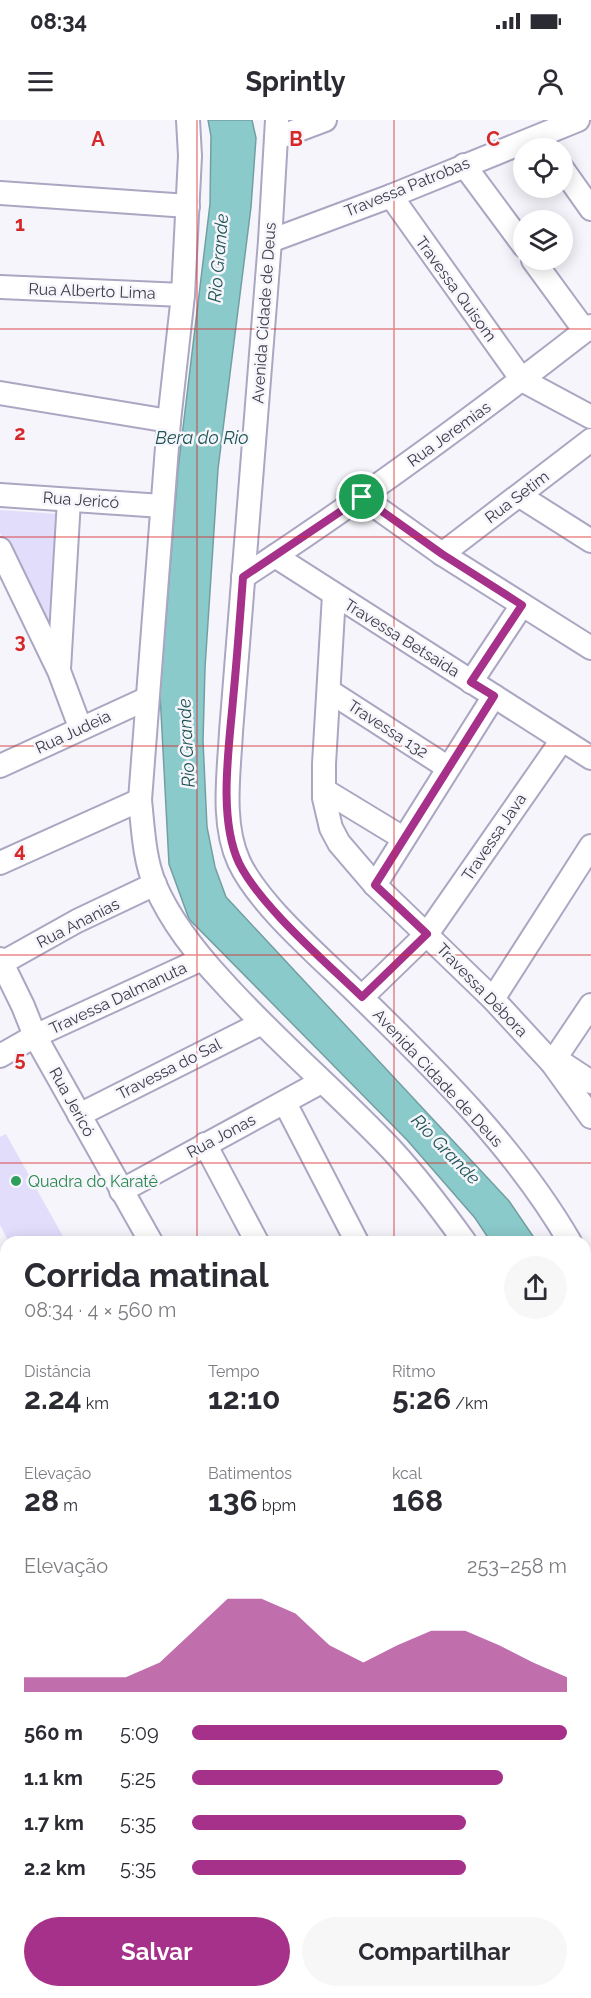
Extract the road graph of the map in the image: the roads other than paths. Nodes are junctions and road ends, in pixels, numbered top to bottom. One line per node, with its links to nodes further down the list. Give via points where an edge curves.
1 (188, 120): 11 (street)
2 (325, 120): 4 (street)
3 (578, 120): 5 (street, Travessa Patrobas)
4 (277, 129): 14 (street, Avenida Cidade de Deus)
5 (550, 138)
6 (513, 151): 7 (street, Travessa Patrobas)
7 (464, 165): 10 (street, Travessa Patrobas); 13 (street)
8 (573, 184): 12 (street)
9 (0, 193): 11 (street)
10 (391, 196): 14 (street, Travessa Patrobas); 19 (street, Travessa Quisom)
11 (188, 206): 17 (street)
12 (591, 209)
13 (513, 231)
14 (270, 241): 33 (street, Avenida Cidade de Deus)
15 (541, 270): 18 (street)
16 (0, 287): 17 (street, Rua Alberto Lima)
17 (183, 295): 22 (street)
18 (588, 328): 19 (street, Rua Jeremias)
19 (522, 380): 21 (street); 26 (street, Rua Jeremias)
20 (0, 393): 22 (street)
21 (591, 417)
22 (169, 421): 28 (street)
23 (591, 440): 25 (street, Rua Setim)
24 (0, 495): 27 (street, Rua Jericó)
25 (520, 496): 29 (street); 31 (street, Rua Setim)
26 (362, 497): 31 (street); 32 (street, Rua Jeremias)
27 (69, 500): 28 (street, Rua Jericó); 37 (street)
28 (162, 506): 41 (street)
29 (591, 542)
30 (0, 549): 37 (street)
31 (442, 554): 35 (street)
32 (275, 556): 33 (street, Rua Jeremias); 34 (street, Travessa Betsaida)
33 (243, 577): 57 (street, Avenida Cidade de Deus, via 228,784 232,840 240,863 260,892 295,933)
34 (334, 595): 38 (street, Travessa Betsaida); 39 (street, Travessa Débora)
35 (522, 605): 36 (street); 38 (street)
36 (591, 648)
37 (59, 670): 42 (street)
38 (471, 682): 40 (street, Travessa Betsaida)
39 (329, 691): 46 (street, Travessa 132); 47 (street, Travessa Débora)
40 (494, 696): 43 (street, Travessa Betsaida); 46 (street)
41 (146, 699): 42 (street, Rua Judeia); 48 (street)
42 (80, 727): 45 (street, Rua Judeia)
43 (562, 740): 44 (street, Travessa Betsaida); 54 (street, Travessa Java)
44 (591, 758)
45 (1, 763)
46 (447, 767): 49 (street)
47 (324, 790): 49 (street); 53 (street, Travessa Débora, via 331,828 339,843)
48 (140, 800): 51 (street); 52 (street)
49 (403, 838): 53 (street)
50 (591, 846): 58 (street)
51 (0, 862)
52 (155, 884): 55 (street, via 178,928); 56 (street, Rua Ananias)
53 (375, 885): 54 (street, Travessa Débora)
54 (427, 934): 57 (street, Travessa Java); 58 (street, Travessa Débora)
55 (202, 959): 60 (street); 61 (street, Travessa Dalmanuta)
56 (1, 961): 61 (street, Rua Jericó)
57 (362, 997): 75 (street, Avenida Cidade de Deus, via 507,1151 533,1182)
58 (494, 999): 63 (street, Travessa Débora)
59 (591, 1005): 63 (street)
60 (260, 1024): 65 (street); 67 (street, Travessa do Sal)
61 (35, 1036): 62 (street, Travessa Dalmanuta); 67 (street, Rua Jericó)
62 (0, 1056)
63 (554, 1061): 64 (street); 68 (street, Travessa Débora)
64 (591, 1082)
65 (321, 1083): 66 (street, Rua Jonas); 74 (street, via 392,1149)
66 (285, 1103): 69 (street, Rua Jonas); 73 (street)
67 (79, 1115): 70 (street, Rua Jericó)
68 (591, 1117)
69 (205, 1144): 70 (street, Rua Jonas); 72 (street)
70 (121, 1191): 71 (street, Rua Jericó)
71 (147, 1236)
72 (254, 1236)
73 (354, 1236)
74 (461, 1236)
75 (566, 1236)

